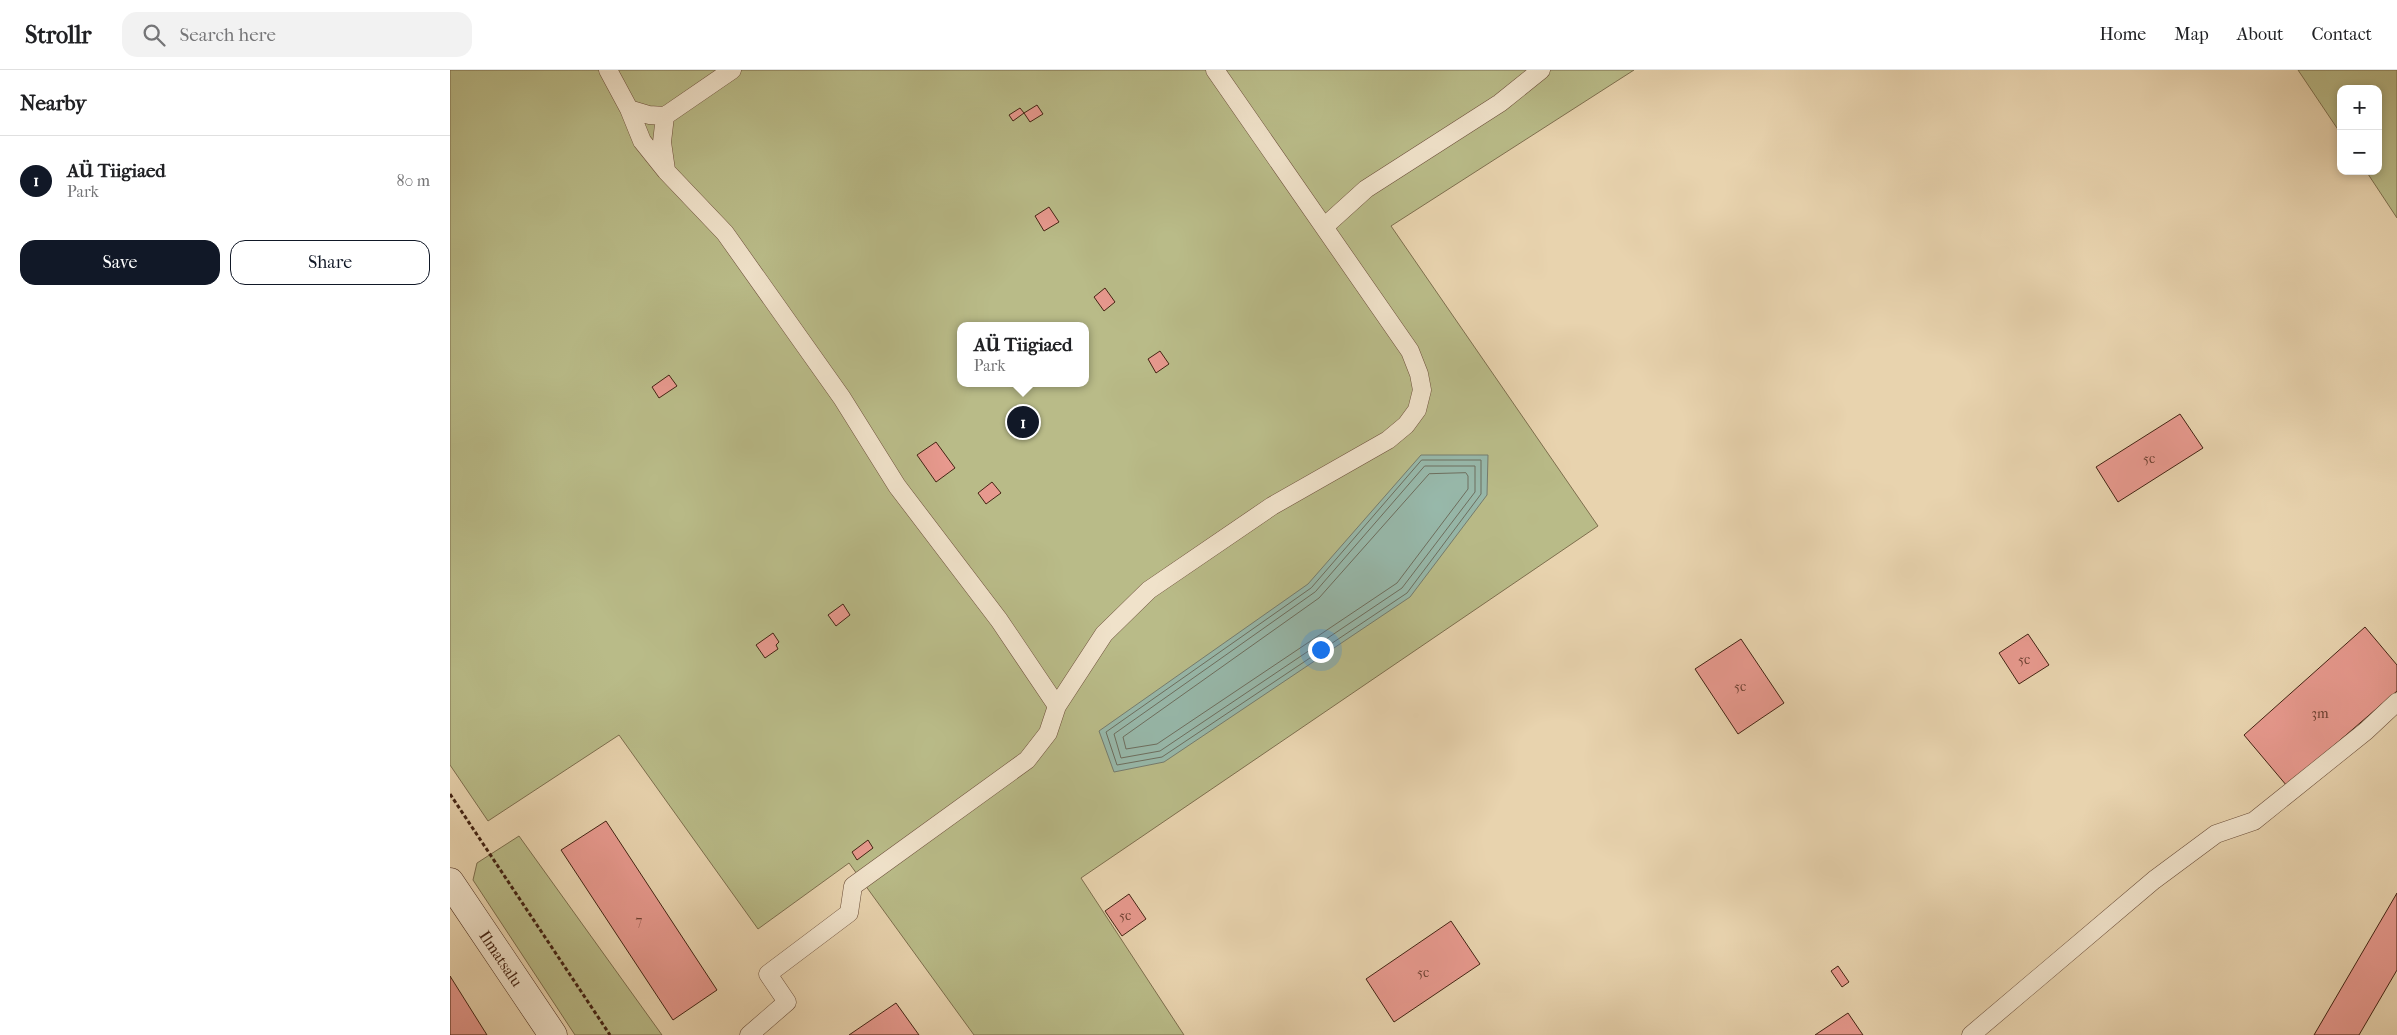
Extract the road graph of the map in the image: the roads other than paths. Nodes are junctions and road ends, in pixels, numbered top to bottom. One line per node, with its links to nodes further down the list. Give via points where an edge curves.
1 (608, 70): 5 (lane)
2 (732, 70): 6 (lane)
3 (1215, 70): 8 (lane)
4 (1541, 70): 8 (lane, via 1500,103 1366,189)
5 (629, 110): 6 (lane, via 649,116); 7 (lane, via 642,142)
6 (665, 116): 7 (lane, via 662,142)
7 (666, 170): 10 (lane, via 725,233 842,398 897,486 1000,620)
8 (1324, 227): 10 (lane, via 1410,351 1422,390 1417,410 1406,425 1388,440 1272,506 1149,590 1104,634)
9 (2397, 702): 14 (lane, via 2254,821 2216,834 2154,880)
10 (1057, 706): 13 (lane, via 1048,732 1027,760 853,886 849,913 768,974 787,1002)
11 (450, 882): 12 (street, Ilmatsalu)
12 (553, 1035)
13 (749, 1035)
14 (1971, 1035)

